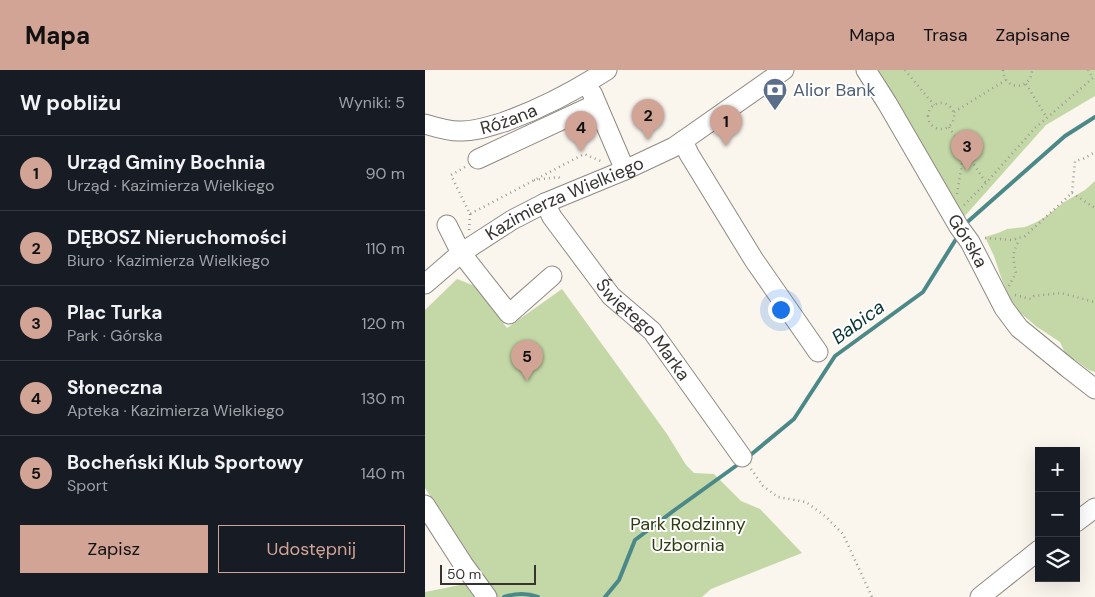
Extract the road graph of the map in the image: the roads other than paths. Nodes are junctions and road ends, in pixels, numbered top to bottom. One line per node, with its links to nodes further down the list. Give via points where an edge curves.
1 (607, 70): 4 (street, Różana)
2 (784, 70): 7 (street, Kazimierza Wielkiego)
3 (866, 70): 16 (street, Górska, via 960,226 1004,308 1019,328)
4 (587, 83): 5 (street); 6 (street, Różana, via 520,116 491,126 456,132)
5 (596, 104): 8 (street); 9 (street)
6 (425, 124)
7 (683, 141): 9 (street, Kazimierza Wielkiego, via 663,153); 15 (street, via 754,260)
8 (478, 160)
9 (616, 167): 10 (street, Kazimierza Wielkiego)
10 (545, 203): 12 (street, Kazimierza Wielkiego); 17 (street, Świętego Marka, via 611,296 652,331)
11 (447, 225): 12 (street)
12 (465, 245): 13 (street, via 509,314); 14 (street, Kazimierza Wielkiego)
13 (552, 276)
14 (425, 284)
15 (818, 352)
16 (1095, 389)
17 (745, 462)
18 (425, 505): 22 (street)
19 (1095, 508): 20 (street)
20 (1080, 519)
21 (1035, 553): 23 (street)
22 (487, 596)
23 (980, 597)

